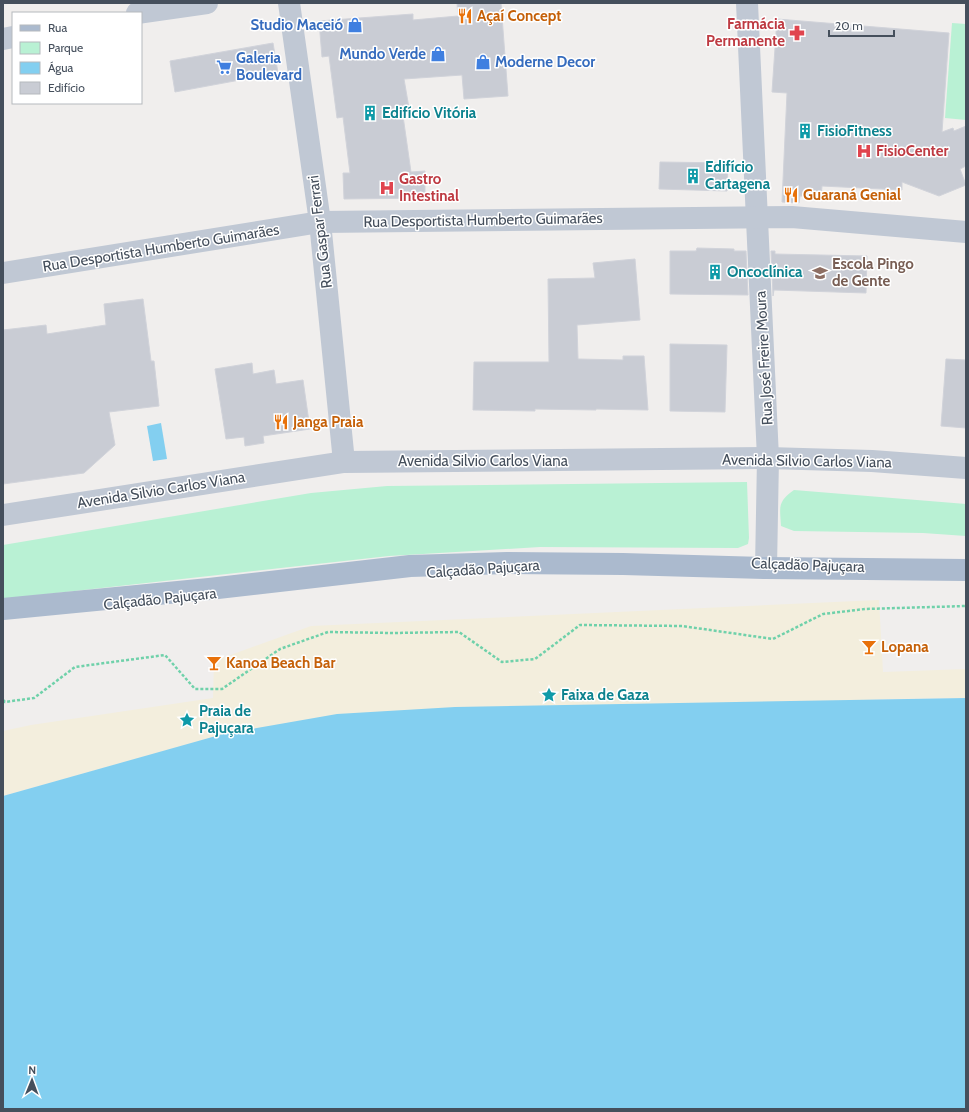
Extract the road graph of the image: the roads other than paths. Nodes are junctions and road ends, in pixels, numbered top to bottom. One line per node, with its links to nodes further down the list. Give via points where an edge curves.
1 (207, 3): 4 (street)
2 (289, 3): 6 (street, Rua Gaspar Ferrari)
3 (747, 3): 5 (street, Rua José Freire Moura)
4 (142, 12)
5 (758, 217): 6 (street, Rua Desportista Humberto Guimarães); 7 (street, Rua Desportista Humberto Guimarães, via 792,217); 9 (street, Rua José Freire Moura)
6 (320, 222): 8 (street, Rua Desportista Humberto Guimarães); 10 (street, Rua Gaspar Ferrari)
7 (966, 232)
8 (3, 272)
9 (768, 458): 10 (street, Avenida Silvio Carlos Viana); 11 (street, Avenida Silvio Carlos Viana); 13 (street, Rua José Freire Moura)
10 (344, 462): 12 (street, Avenida Silvio Carlos Viana)
11 (966, 468)
12 (3, 515)
13 (766, 568): 14 (main road); 15 (main road, via 507,563 410,566)
14 (966, 570)
15 (3, 609)

